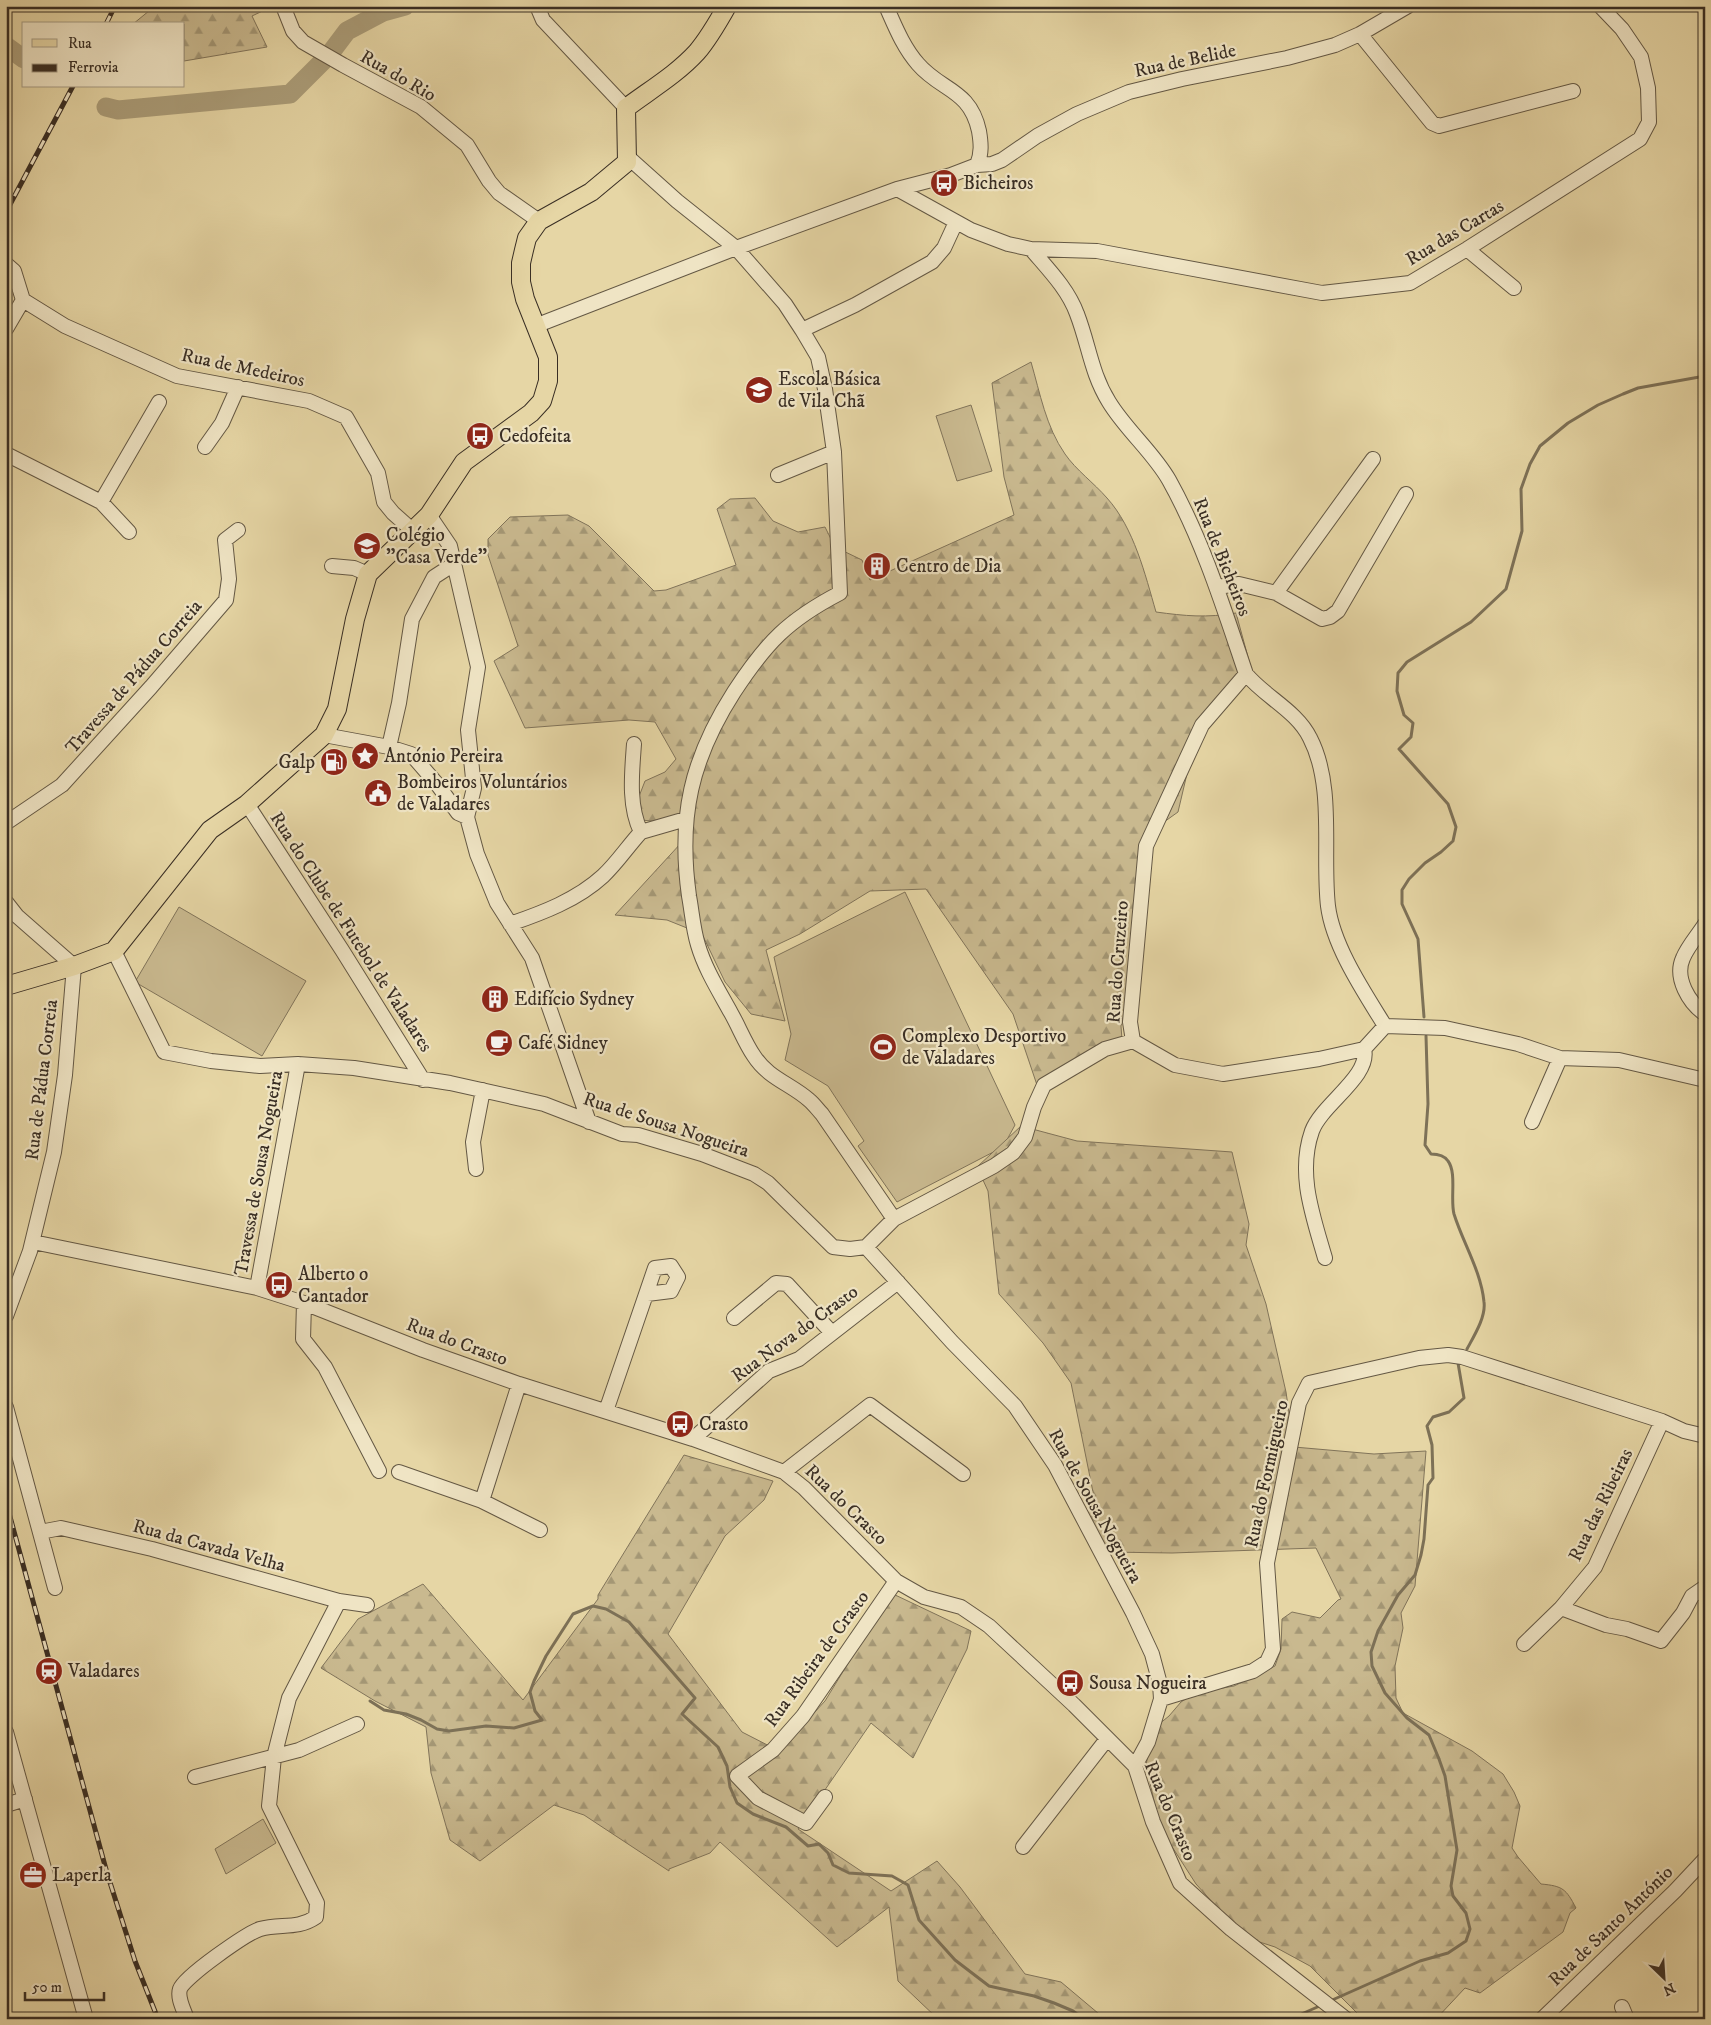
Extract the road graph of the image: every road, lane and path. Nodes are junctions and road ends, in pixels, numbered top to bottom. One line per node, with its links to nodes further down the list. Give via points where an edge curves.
1 (283, 6): 13 (street, Rua do Rio, via 293,31 303,42 421,107 467,145 499,193)
2 (537, 6): 9 (street, via 543,20)
3 (727, 6): 9 (main road, via 696,52)
4 (886, 6): 11 (street, via 904,45 919,65 966,102 974,114 981,144)
5 (1408, 6): 7 (street, Rua de Belide)
6 (1600, 6): 17 (street, Rua das Cartas, via 1622,29 1641,57 1648,88 1649,122 1640,139)
7 (1360, 34): 8 (street, via 1432,123 1439,126); 11 (street, Rua de Belide, via 1335,45 1287,58 1129,92 1077,114 1002,160)
8 (1573, 91)
9 (626, 108): 10 (main road)
10 (629, 158): 13 (main road, via 624,166 591,192); 15 (street)
11 (977, 165): 12 (street, Rua de Belide)
12 (897, 189): 14 (street); 15 (street, Rua de Belide)
13 (539, 221): 21 (main road, via 527,238 521,263 521,282)
14 (956, 222): 16 (street, via 1008,244); 23 (street, via 944,248 932,262)
15 (736, 248): 21 (street, Rua de Belide); 23 (street, via 765,280)
16 (1031, 249): 17 (street, Rua das Cartas, via 1097,251 1322,293 1410,282); 40 (street, Rua de Bicheiros, via 1065,290 1077,313 1094,373 1110,403 1168,479)
17 (1467, 249): 19 (street)
18 (6, 264): 20 (street, via 14,272)
19 (1514, 288)
20 (23, 300): 22 (street); 24 (street, Rua de Medeiros, via 64,326 177,376)
21 (535, 326): 33 (main road, via 548,357 548,381 542,401 531,413 464,462)
22 (6, 329)
23 (802, 330): 27 (street, via 818,357 826,389)
24 (238, 387): 26 (street, via 222,422); 35 (street, Rua de Medeiros, via 309,401 346,417 378,473 384,502)
25 (159, 402): 32 (street)
26 (205, 447)
27 (834, 452): 30 (street); 48 (street, via 840,593 814,606 775,636 751,666 701,752)
28 (6, 454): 32 (street)
29 (1373, 459): 41 (street)
30 (778, 475)
31 (1406, 494): 41 (street, via 1338,611 1322,619)
32 (101, 502): 36 (street)
33 (429, 514): 35 (main road); 37 (street, via 450,546)
34 (238, 530): 49 (street, Travessa de Pádua Correia, via 225,540 229,579 226,600 62,785)
35 (412, 530): 39 (main road)
36 (129, 532)
37 (454, 564): 45 (street, via 434,577 412,619); 47 (street, via 478,667 468,730 474,788)
38 (332, 566): 39 (street, via 354,568)
39 (368, 574): 43 (main road, via 336,709)
40 (1217, 587): 41 (street, via 1239,584); 42 (street, Rua de Bicheiros)
41 (1276, 593)
42 (1246, 674): 58 (street, Rua de Bicheiros, via 1298,720 1319,758 1324,786 1328,908 1338,942 1359,985); 59 (street, Rua do Cruzeiro, via 1202,725 1146,846 1130,1022)
43 (324, 735): 45 (street); 46 (main road)
44 (634, 744): 50 (street, via 634,812)
45 (389, 747): 47 (street, via 411,754 458,813)
46 (247, 804): 54 (main road, via 210,830); 63 (street, Rua do Clube de Futebol de Valadares)
47 (467, 818): 52 (street, via 477,854)
48 (686, 818): 50 (street); 69 (street, via 685,844 692,918 698,944 710,972 754,1056 766,1072 809,1100 822,1114)
49 (6, 823)
50 (641, 832): 52 (street, via 602,877 544,912)
51 (6, 902): 55 (street, via 17,916)
52 (510, 924): 66 (street, via 532,958)
53 (1705, 924): 57 (street, via 1682,959 1681,976 1687,996)
54 (114, 951): 55 (main road); 62 (street, Rua de Sousa Nogueira, via 164,1052 260,1066)
55 (74, 966): 56 (main road); 70 (street, Rua de Pádua Correia, via 65,1075 54,1152)
56 (6, 986)
57 (1705, 1014)
58 (1385, 1026): 60 (street); 61 (street, via 1445,1028 1518,1044)
59 (1133, 1041): 60 (street, Rua do Cruzeiro, via 1175,1065 1223,1074); 69 (street, via 1104,1049 1044,1085 1025,1137 1013,1153)
60 (1364, 1049): 72 (street, via 1366,1057 1359,1072 1312,1130 1304,1170 1309,1205)
61 (1560, 1058): 64 (street, via 1619,1060); 67 (street)
62 (298, 1064): 63 (street, Rua de Sousa Nogueira, via 354,1068); 74 (street, Travessa de Sousa Nogueira)
63 (424, 1080): 65 (street, Rua de Sousa Nogueira)
64 (1705, 1080)
65 (484, 1090): 66 (street, Rua de Sousa Nogueira, via 544,1104); 68 (street, via 473,1142)
66 (589, 1122): 71 (street, Rua de Sousa Nogueira, via 622,1134 638,1135 702,1154 754,1174 774,1189 833,1247)
67 (1532, 1122)
68 (476, 1169)
69 (894, 1219): 71 (street)
70 (33, 1242): 74 (street, Rua do Crasto); 77 (street, Rua de Pádua Correia)
71 (866, 1247): 73 (street, Rua de Sousa Nogueira)
72 (1326, 1258)
73 (898, 1282): 79 (street, Rua Nova do Crasto); 100 (street, Rua de Sousa Nogueira, via 1015,1406 1055,1465 1152,1654)
74 (257, 1288): 76 (street, Rua do Crasto)
75 (647, 1294): 82 (street)
76 (304, 1303): 80 (street, Rua do Crasto); 86 (street, via 303,1339 325,1368)
77 (6, 1316)
78 (734, 1318): 79 (street, via 776,1283 787,1284)
79 (832, 1333): 85 (street, Rua Nova do Crasto, via 799,1359 769,1372)
80 (520, 1384): 82 (street, Rua do Crasto); 90 (street)
81 (6, 1407): 92 (street)
82 (606, 1411): 85 (street, Rua do Crasto)
83 (1662, 1421): 84 (street, Rua do Formigueiro); 98 (street, Rua das Ribeiras, via 1595,1567); 100 (street, Rua do Formigueiro, via 1448,1355 1419,1358 1309,1383 1299,1403 1267,1563 1273,1649 1267,1662 1253,1671)
84 (1705, 1436)
85 (693, 1439): 88 (street, Rua do Crasto)
86 (379, 1471)
87 (399, 1472): 90 (street)
88 (784, 1472): 89 (street, via 870,1405); 93 (street, Rua do Crasto)
89 (963, 1474)
90 (482, 1501): 91 (street)
91 (540, 1530)
92 (40, 1532): 95 (street); 96 (street, Rua da Cavada Velha, via 61,1528 152,1549)
93 (896, 1581): 103 (street, Rua do Crasto, via 924,1597 961,1607 989,1626); 107 (street, Rua Ribeira de Crasto, via 803,1716 772,1750 737,1776 758,1798 806,1823)
94 (1705, 1587): 98 (street, via 1692,1596 1661,1641)
95 (55, 1588)
96 (339, 1601): 97 (street, Rua da Cavada Velha); 104 (street, via 289,1698)
97 (368, 1605)
98 (1561, 1608): 99 (street, Rua das Ribeiras)
99 (1524, 1644)
100 (1161, 1699): 105 (street, Rua de Sousa Nogueira, via 1148,1742)
101 (357, 1724): 104 (street, via 299,1750)
102 (6, 1732): 108 (street)
103 (1108, 1738): 105 (street, Rua do Crasto); 110 (street)
104 (274, 1757): 106 (street); 114 (street, via 269,1806 317,1903 316,1918 306,1924 261,1929 244,1937 183,1983 179,1996)
105 (1135, 1766): 112 (street, Rua do Crasto, via 1153,1822 1180,1883 1231,1929)
106 (195, 1777)
107 (825, 1797)
108 (25, 1799): 109 (street); 113 (street)
109 (6, 1805)
110 (1022, 1847)
111 (1705, 1859): 115 (street, Rua de Santo António)
112 (1344, 2017)
113 (86, 2019)
114 (187, 2019)
115 (1542, 2019)

